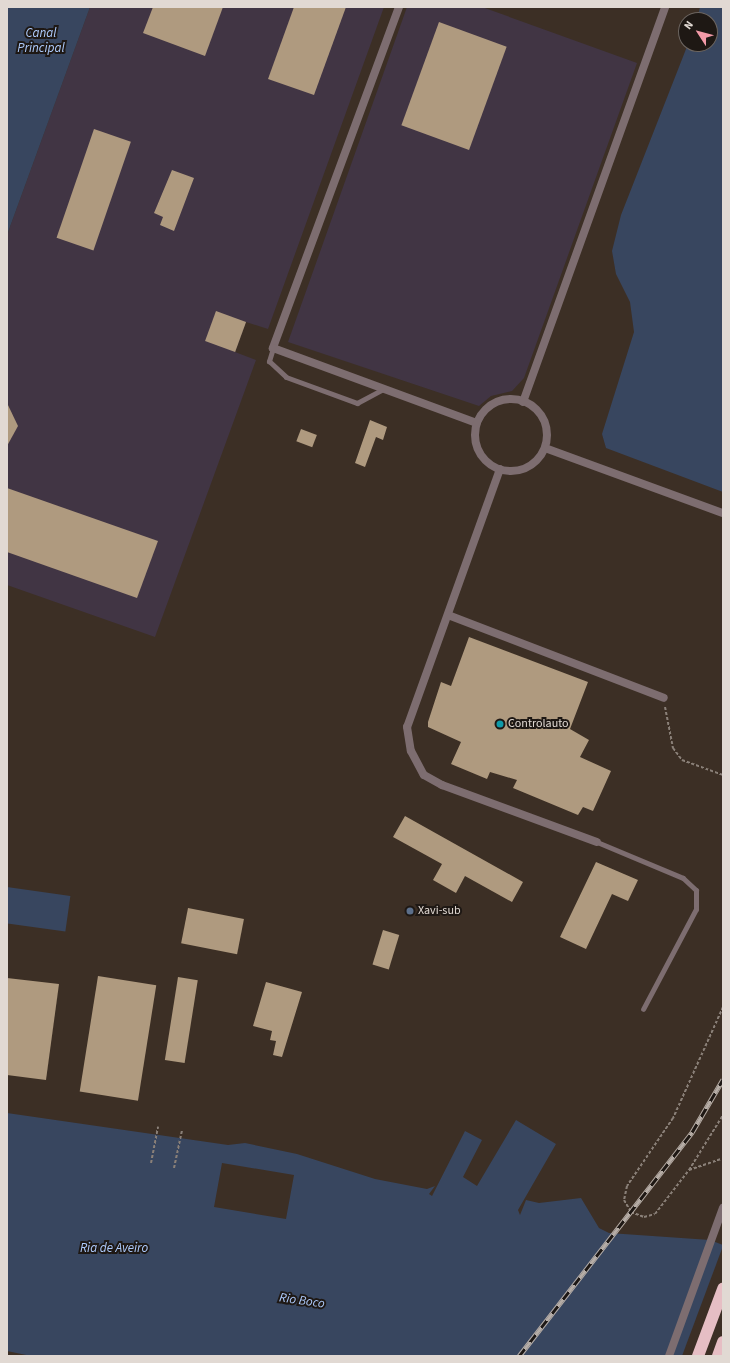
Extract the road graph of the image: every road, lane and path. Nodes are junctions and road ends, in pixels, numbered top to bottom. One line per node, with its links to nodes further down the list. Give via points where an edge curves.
1 (399, 7): 3 (street)
2 (665, 7): 5 (street)
3 (273, 348): 4 (street); 4 (lane, via 269,361 286,377 357,403)
4 (383, 388): 6 (street)
5 (523, 402): 6 (street, via 500,401 486,409); 7 (street, via 542,416 547,432)
6 (477, 423): 8 (street, via 475,439 480,454)
7 (545, 448): 8 (street, via 536,461 522,470); 9 (street)
8 (500, 469): 10 (street)
9 (723, 513)
10 (448, 614): 11 (street); 13 (street, via 408,727 411,751 424,775 442,785)
11 (664, 698): 12 (path, via 673,748 682,760)
12 (723, 774)
13 (597, 842): 15 (lane, via 683,878 696,890 696,909)
14 (723, 1007): 22 (path, via 673,1118 627,1186 624,1200 631,1212 644,1217 655,1214)
15 (643, 1009)
16 (723, 1116): 22 (path)
17 (158, 1127): 20 (path)
18 (182, 1131): 21 (path)
19 (723, 1158): 22 (path)
20 (151, 1163)
21 (174, 1168)
22 (689, 1170)
23 (722, 1210): 26 (street)
24 (723, 1289): 27 (highway)
25 (723, 1342): 28 (highway)
26 (669, 1356)
27 (698, 1356)
28 (718, 1356)

